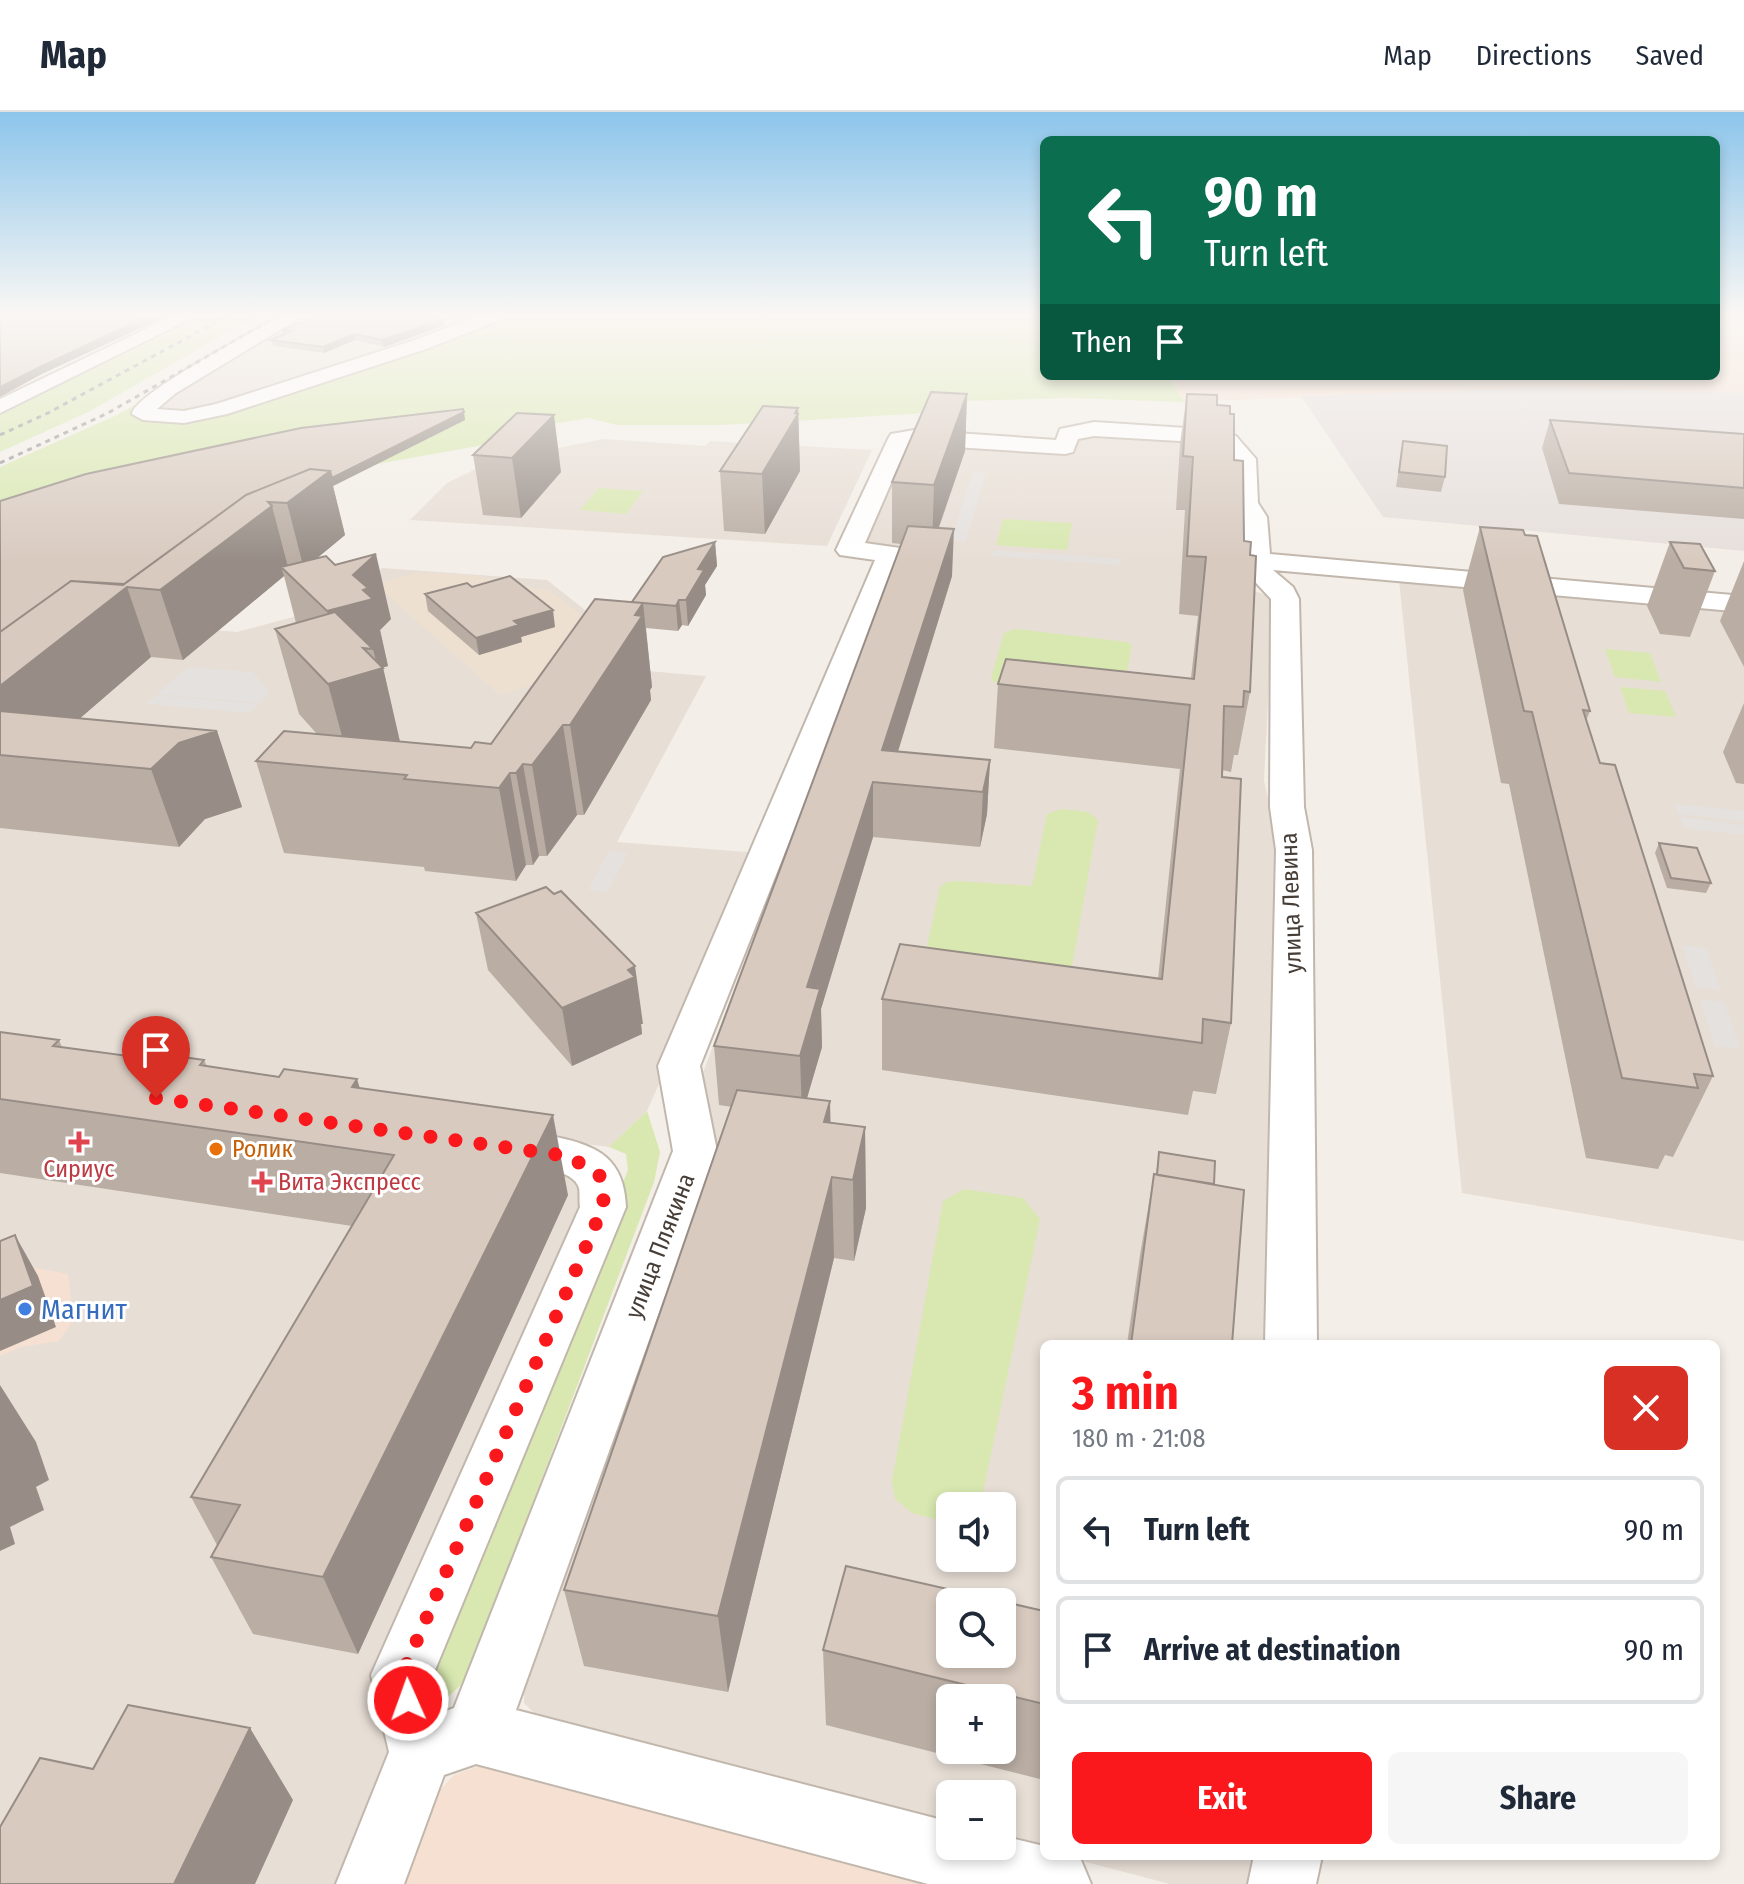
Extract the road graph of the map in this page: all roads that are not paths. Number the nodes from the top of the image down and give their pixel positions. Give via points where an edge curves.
1 (21, 397) edge
2 (158, 397) edge
3 (261, 397) edge
4 (0, 407) edge
5 (1256, 561) junction
6 (1744, 604) edge
7 (467, 1142) edge
8 (1291, 1340) edge
9 (448, 1742) junction
10 (1287, 1860) edge
11 (370, 1884) edge
12 (1057, 1884) edge
13 (1282, 1884) edge

1 - 4 street
2 - 3 street via 143,414 184,417
5 - 6 street
5 - 8 street, улица Левина via 1258,571 1285,599 1287,807 1294,850
5 - 9 street, улица Плякина via 1245,459 1224,439 1094,429 1068,434 1065,447 897,441 849,550 891,553 679,1066 695,1151
7 - 9 street via 567,1156 599,1174 604,1191 603,1207 402,1675
9 - 11 street, улица Плякина
9 - 12 street
10 - 13 street

